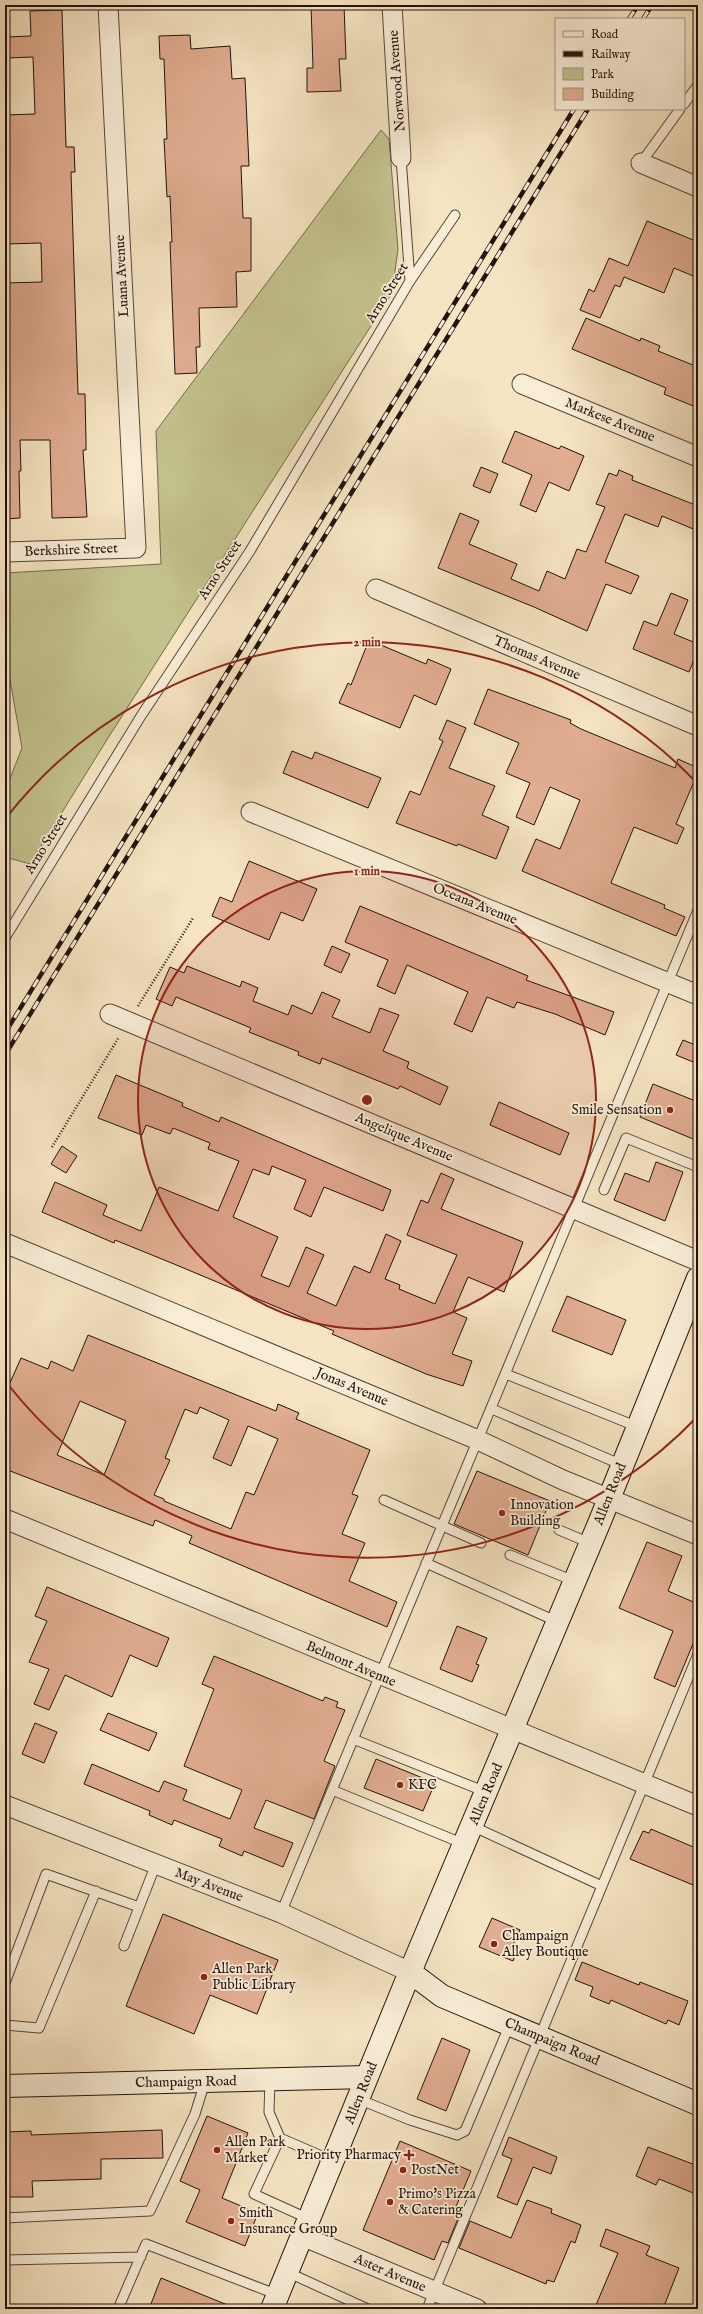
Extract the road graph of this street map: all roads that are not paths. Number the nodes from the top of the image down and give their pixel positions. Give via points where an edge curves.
1 (108, 5) edge
2 (392, 5) edge
3 (698, 85) edge
4 (685, 103) edge
5 (679, 110) edge
6 (401, 158) joint
7 (641, 163) joint
8 (698, 187) edge
9 (455, 215) dead end
10 (410, 282) junction
11 (522, 384) dead end
12 (698, 457) edge
13 (136, 548) joint
14 (5, 552) edge
15 (376, 589) dead end
16 (698, 726) edge
17 (251, 812) dead end
18 (698, 910) edge
19 (5, 938) edge
20 (668, 983) junction
21 (698, 995) edge
22 (110, 1014) dead end
23 (698, 1167) edge
24 (604, 1190) dead end
25 (574, 1209) junction
26 (5, 1243) edge
27 (698, 1261) edge
28 (698, 1278) edge
29 (506, 1374) junction
30 (492, 1409) junction
31 (638, 1427) junction
32 (478, 1440) junction
33 (622, 1465) junction
34 (608, 1498) junction
35 (384, 1500) dead end
36 (5, 1519) edge
37 (443, 1525) junction
38 (559, 1530) dead end
39 (698, 1535) edge
40 (481, 1543) dead end
41 (590, 1543) junction
42 (510, 1555) dead end
43 (426, 1563) junction
44 (574, 1582) junction
45 (558, 1622) junction
46 (698, 1654) edge
47 (379, 1676) junction
48 (512, 1731) junction
49 (353, 1739) junction
50 (644, 1784) junction
51 (332, 1790) junction
52 (486, 1792) junction
53 (5, 1805) edge
54 (698, 1806) edge
55 (468, 1835) junction
56 (156, 1864) junction
57 (602, 1886) junction
58 (96, 1891) junction
59 (140, 1907) junction
60 (281, 1913) junction
61 (124, 1946) dead end
62 (410, 1972) junction
63 (5, 1983) edge
64 (510, 2024) junction
65 (5, 2025) edge
66 (540, 2036) junction
67 (367, 2077) junction
68 (270, 2080) junction
69 (205, 2081) junction
70 (5, 2086) edge
71 (358, 2099) junction
72 (698, 2104) edge
73 (280, 2138) junction
74 (333, 2161) junction
75 (5, 2218) edge
76 (306, 2228) junction
77 (141, 2257) junction
78 (5, 2260) edge
79 (287, 2272) junction
80 (434, 2291) junction
81 (275, 2302) edge
82 (118, 2309) edge
83 (368, 2309) edge
84 (427, 2309) edge
85 (477, 2309) edge

1 - 13 street, Luana Avenue
2 - 6 street, Norwood Avenue
3 - 4 lane
5 - 7 lane
6 - 10 lane
7 - 8 street
9 - 10 lane, Arno Street
10 - 19 lane, Arno Street via 250,551 141,716
11 - 12 street, Markese Avenue
13 - 14 street, Berkshire Street
15 - 16 street, Thomas Avenue
17 - 20 street, Oceana Avenue
18 - 20 lane
20 - 21 street, Oceana Avenue
20 - 25 lane
22 - 25 street, Angelique Avenue
23 - 24 lane via 626,1138
25 - 27 street, Angelique Avenue
25 - 29 lane
26 - 32 street, Jonas Avenue
28 - 31 main road, Allen Road
29 - 30 lane
29 - 31 lane
30 - 32 lane
30 - 33 lane
31 - 33 main road, Allen Road
32 - 34 street, Jonas Avenue
32 - 37 lane
33 - 34 main road, Allen Road
34 - 39 street, Jonas Avenue
34 - 41 main road, Allen Road
35 - 37 lane
36 - 47 street, Belmont Avenue
37 - 40 lane
37 - 43 lane
38 - 41 lane
41 - 44 main road, Allen Road
42 - 44 lane
43 - 45 lane
43 - 47 lane
44 - 45 main road, Allen Road
45 - 48 main road, Allen Road
46 - 50 lane
47 - 48 street, Belmont Avenue
47 - 49 lane
48 - 50 street, Belmont Avenue
48 - 52 main road, Allen Road
49 - 51 lane
49 - 52 lane
50 - 54 street, Belmont Avenue
50 - 57 lane
51 - 55 lane
51 - 60 lane
52 - 55 main road, Allen Road
53 - 56 street, May Avenue
55 - 57 lane
55 - 62 main road, Allen Road
56 - 59 lane
56 - 60 street, May Avenue
57 - 66 lane
58 - 59 lane
58 - 63 lane via 46,1874
58 - 65 lane via 39,2028
59 - 61 lane
60 - 62 street, May Avenue
62 - 64 main road, Champaign Road via 442,1996
62 - 67 main road, Allen Road
64 - 66 main road, Champaign Road
64 - 71 lane via 465,2131 461,2135 410,2120
66 - 72 main road, Champaign Road
66 - 80 lane
67 - 68 main road, Champaign Road
67 - 71 main road, Allen Road
68 - 69 main road, Champaign Road
68 - 73 lane via 269,2112
69 - 70 main road, Champaign Road
69 - 75 lane via 195,2114 150,2211
71 - 74 main road, Allen Road
73 - 74 lane
73 - 76 lane via 254,2194
74 - 76 main road, Allen Road
76 - 79 main road, Allen Road
76 - 80 street, Aster Avenue
77 - 78 lane
77 - 81 lane via 146,2244
77 - 82 lane
79 - 81 main road, Allen Road
79 - 83 lane
80 - 84 lane
80 - 85 street, Aster Avenue

